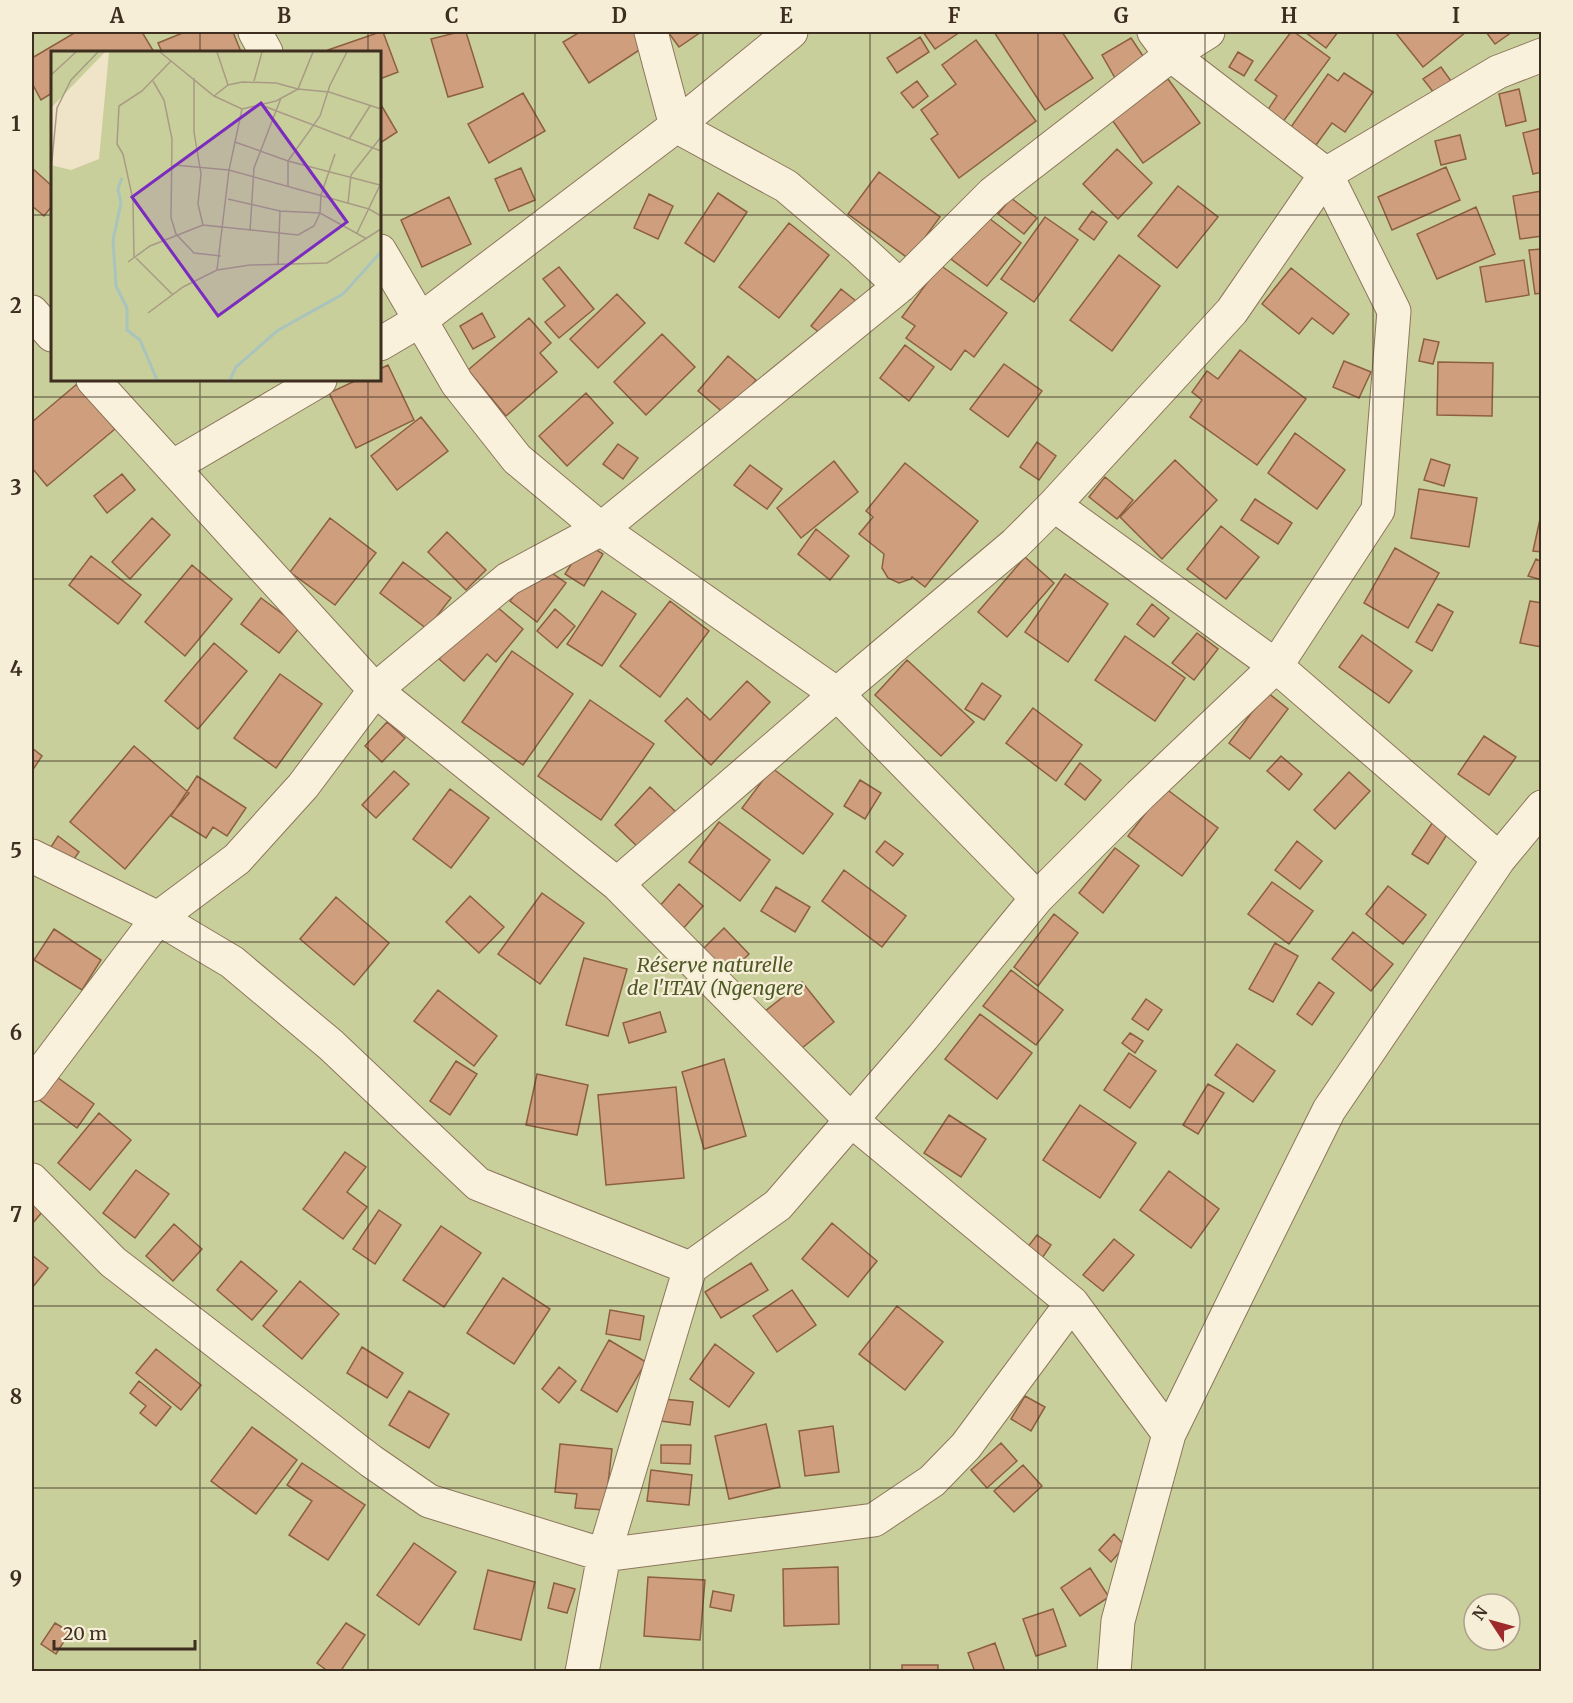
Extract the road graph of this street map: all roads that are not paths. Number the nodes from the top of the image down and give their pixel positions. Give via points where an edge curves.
1 (255, 32) edge
2 (651, 32) edge
3 (791, 32) edge
4 (1208, 32) edge
5 (1163, 43) edge
6 (265, 51) edge
7 (1542, 55) edge
8 (676, 126) junction
9 (1326, 174) junction
10 (381, 253) edge
11 (900, 286) junction
12 (32, 312) edge
13 (419, 321) junction
14 (51, 334) edge
15 (381, 343) edge
16 (94, 381) edge
17 (318, 381) edge
18 (172, 467) junction
19 (1054, 505) junction
20 (601, 529) junction
21 (1276, 666) junction
22 (375, 690) junction
23 (837, 694) junction
24 (1542, 807) edge
25 (32, 856) edge
26 (1499, 859) junction
27 (617, 884) junction
28 (1037, 898) junction
29 (158, 918) junction
30 (32, 1085) edge
31 (850, 1120) junction
32 (32, 1180) edge
33 (690, 1268) junction
34 (1072, 1303) junction
35 (1169, 1434) junction
36 (604, 1554) junction
37 (582, 1671) edge
38 (1114, 1671) edge

1 - 6 street
2 - 8 street
3 - 8 street
4 - 5 street
5 - 9 street
5 - 11 street via 993,193
7 - 9 street via 1498,72
8 - 11 street via 786,186
8 - 13 street
9 - 19 street via 1232,311
9 - 21 street via 1394,311 1378,510
10 - 13 street
11 - 20 street
12 - 14 street
13 - 15 street
13 - 20 street via 457,383 517,459
16 - 18 street
17 - 18 street
18 - 22 street
19 - 21 street
19 - 23 street via 1015,544
20 - 22 street via 508,579
20 - 23 street
21 - 26 street
21 - 28 street
22 - 27 street
22 - 29 street via 303,786 237,859
23 - 27 street
23 - 28 street
24 - 26 street
25 - 29 street
26 - 35 street via 1329,1110
27 - 31 street
28 - 31 street
29 - 30 street
29 - 33 street via 232,962 331,1045 478,1184
31 - 33 street via 778,1205
31 - 34 street
32 - 36 street via 113,1262 371,1461 429,1501
33 - 36 street
34 - 35 street
34 - 36 street via 966,1446 932,1481 874,1520
35 - 38 street via 1118,1621
36 - 37 street

